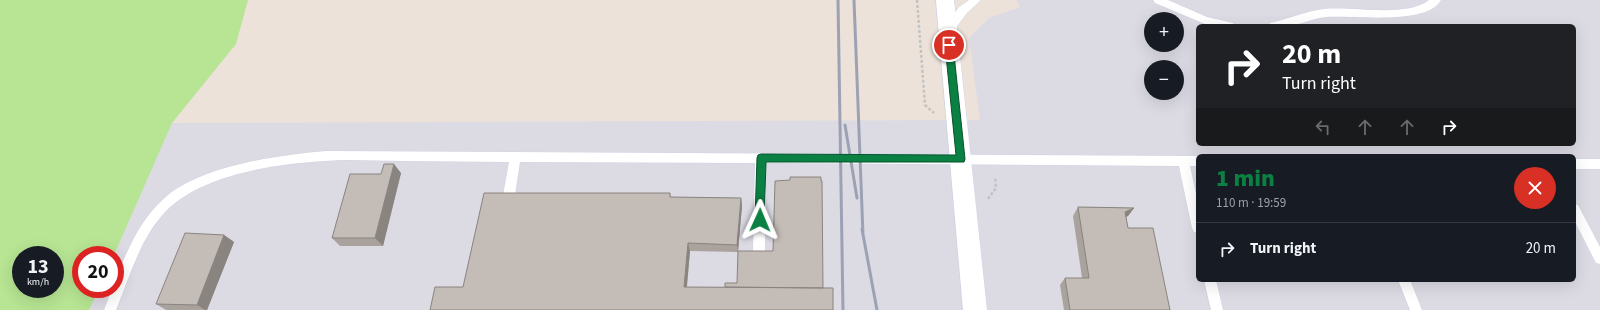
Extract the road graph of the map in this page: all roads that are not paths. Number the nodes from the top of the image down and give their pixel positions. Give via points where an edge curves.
1 (945, 0) edge
2 (976, 0) edge
3 (1158, 0) edge
4 (1436, 0) edge
5 (1221, 24) edge
6 (1282, 24) edge
7 (948, 31) junction
8 (515, 157) junction
9 (761, 158) junction
10 (961, 159) junction
11 (1183, 161) junction
12 (1196, 161) edge
13 (1576, 164) edge
14 (1600, 164) edge
15 (508, 201) edge
16 (1576, 213) edge
17 (1196, 219) edge
18 (759, 251) edge
19 (1600, 259) edge
20 (1210, 282) edge
21 (1405, 282) edge
22 (110, 310) edge
23 (975, 310) edge
24 (1217, 310) edge
25 (1416, 310) edge

1 - 7 street
2 - 7 lane via 963,10
3 - 5 lane
4 - 6 lane via 1425,8 1411,13 1339,12
7 - 10 street
8 - 9 lane
8 - 15 lane
8 - 22 lane via 303,158 223,175 196,185 170,200 149,223 137,244
9 - 10 lane
9 - 18 lane
10 - 11 lane
10 - 23 street
11 - 12 lane
11 - 17 lane
13 - 14 lane
16 - 19 lane
20 - 24 lane
21 - 25 lane

